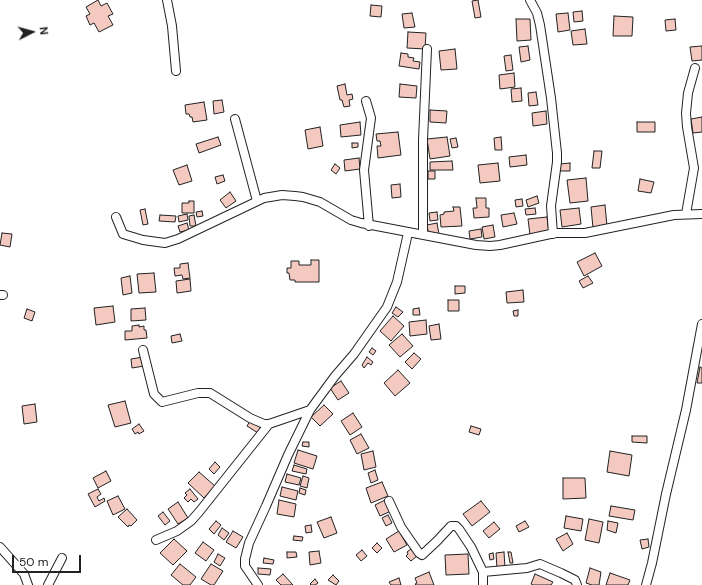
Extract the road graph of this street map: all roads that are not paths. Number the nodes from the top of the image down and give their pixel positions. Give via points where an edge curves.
1 (166, 0) edge
2 (530, 0) edge
3 (428, 49) dead end
4 (696, 68) dead end
5 (176, 72) dead end
6 (366, 101) dead end
7 (235, 118) dead end
8 (257, 201) junction
9 (686, 214) junction
10 (702, 214) edge
11 (116, 218) dead end
12 (369, 226) junction
13 (408, 233) junction
14 (553, 234) junction
15 (424, 235) junction
16 (702, 324) edge
17 (143, 350) dead end
18 (310, 410) junction
19 (269, 424) junction
20 (389, 501) dead end
21 (156, 540) dead end
22 (0, 547) edge
23 (62, 558) dead end
24 (483, 572) junction
25 (28, 585) edge
26 (48, 585) edge
27 (258, 585) edge
28 (483, 585) edge
29 (577, 585) edge
30 (646, 585) edge

1 - 5 street via 172,26
2 - 14 street via 540,25 557,153 551,206
3 - 15 street via 423,140
4 - 9 street via 686,113 694,168
6 - 12 street via 371,118 364,170
7 - 8 street
8 - 11 street via 165,243 123,234
8 - 12 street via 282,195 304,197
9 - 10 street
9 - 14 street via 585,233
12 - 13 street
13 - 15 street
13 - 18 street via 397,282 387,307
14 - 15 street via 490,246
16 - 30 street via 686,410
17 - 19 street via 154,394 162,402 198,393 210,393 250,418
18 - 19 street
18 - 27 street via 249,543 245,566
19 - 21 street via 191,521 177,531
20 - 24 street via 401,527 419,554 422,555 437,542 451,526 456,526 471,547
22 - 25 street via 24,574
23 - 26 street
24 - 28 street
24 - 29 street via 527,568 540,564 575,580

